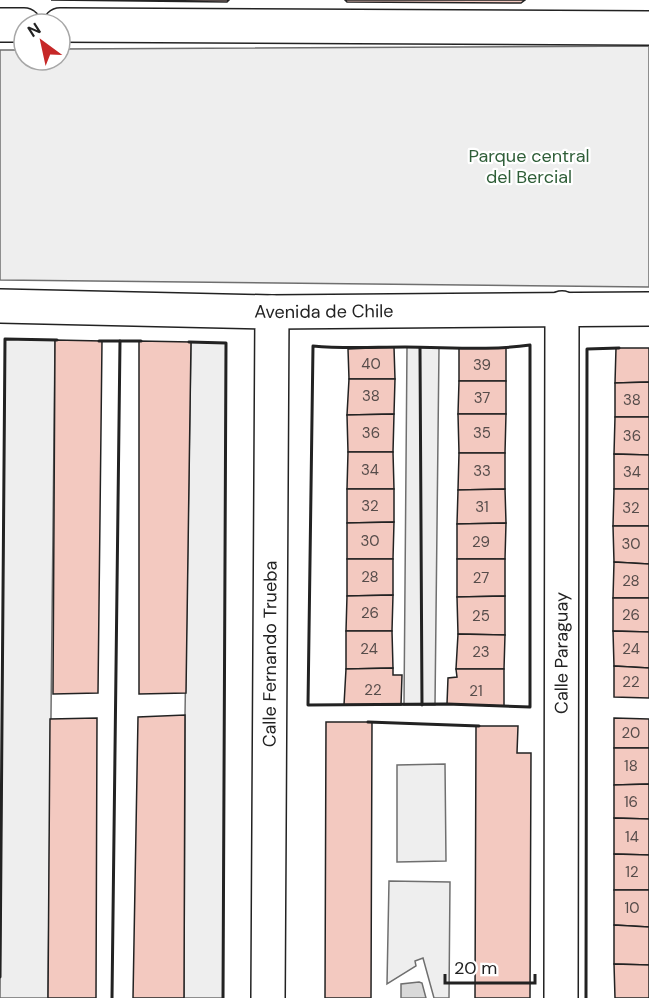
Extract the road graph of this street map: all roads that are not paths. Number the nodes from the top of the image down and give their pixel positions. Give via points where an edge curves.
1 (274, 13) edge
2 (549, 13) edge
3 (72, 24) edge
4 (649, 28) edge
5 (0, 306) edge
6 (562, 308) junction
7 (649, 309) edge
8 (272, 312) junction
9 (268, 998) edge
10 (561, 998) edge

1 - 2 street
1 - 3 street
2 - 4 street
5 - 8 street, Avenida de Chile
6 - 7 street, Avenida de Chile
6 - 8 street, Avenida de Chile
6 - 10 street, Calle Paraguay
8 - 9 street, Calle Fernando Trueba

